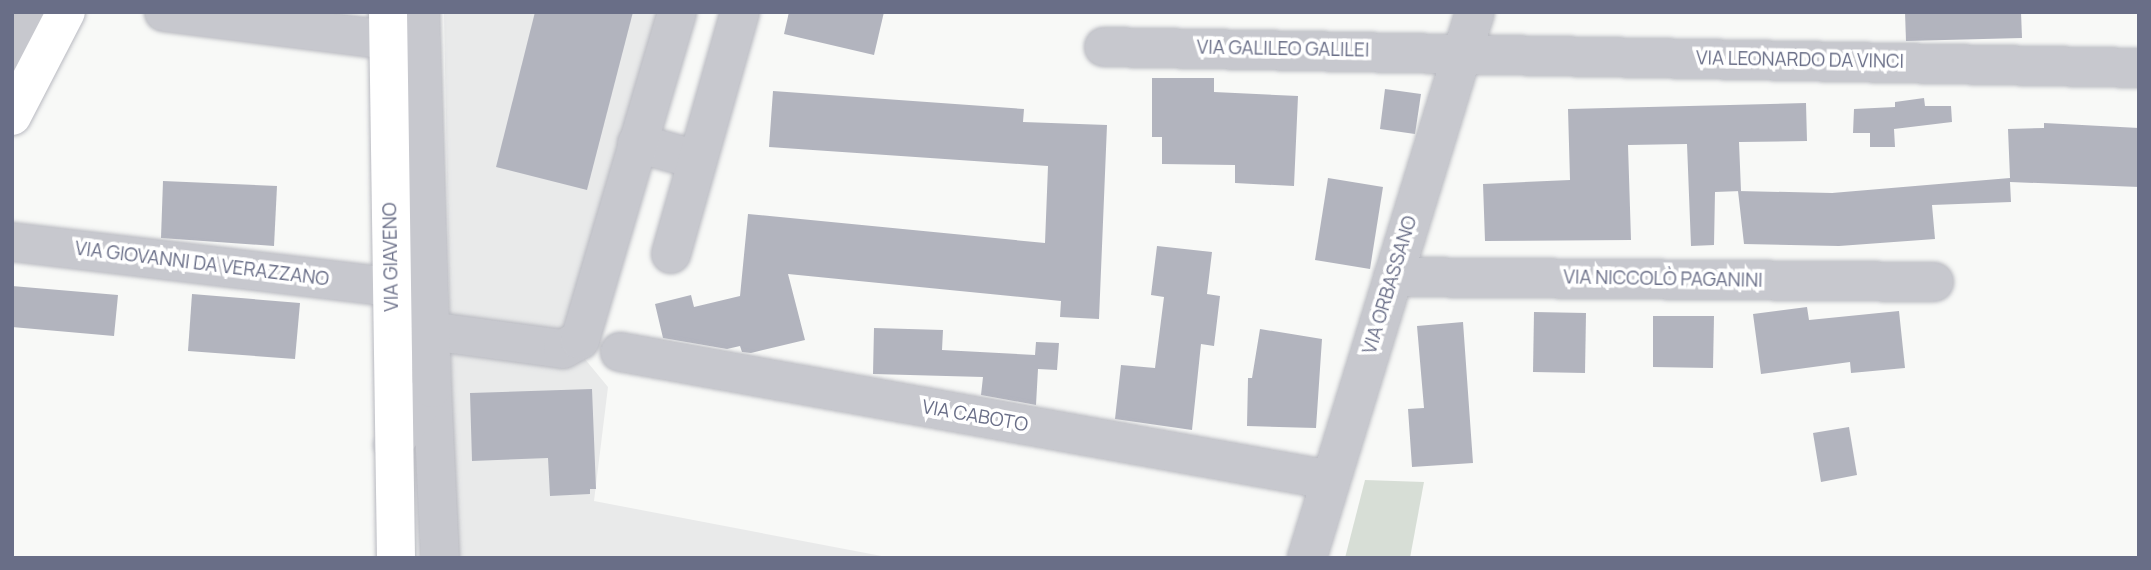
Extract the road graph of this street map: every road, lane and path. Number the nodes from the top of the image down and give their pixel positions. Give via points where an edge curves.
1 (25, 12) edge
2 (66, 12) edge
3 (164, 12) edge
4 (420, 12) edge
5 (1475, 12) edge
6 (675, 17) edge
7 (737, 25) edge
8 (388, 26) edge
9 (1104, 47) dead end
10 (1461, 51) junction
11 (12, 53) edge
12 (2139, 68) edge
13 (12, 116) edge
14 (637, 143) junction
15 (698, 160) junction
16 (12, 242) edge
17 (671, 254) dead end
18 (1393, 277) junction
19 (1934, 282) dead end
20 (391, 287) junction
21 (430, 331) junction
22 (620, 352) dead end
23 (432, 388) junction
24 (393, 445) junction
25 (1330, 480) junction
26 (394, 502) junction
27 (396, 558) edge
28 (426, 558) edge
29 (440, 558) edge
30 (1307, 558) edge

1 - 11 street
2 - 13 main road
3 - 8 street
4 - 21 street
5 - 10 street, VIA ORBASSANO
6 - 7 street
6 - 14 street
7 - 15 street
8 - 20 main road, VIA GIAVENO
9 - 10 street, VIA GALILEO GALILEI
10 - 12 street, VIA LEONARDO DA VINCI
10 - 18 street, VIA ORBASSANO
14 - 15 street
14 - 21 street via 585,330 575,347
15 - 17 street
16 - 20 street, VIA GIOVANNI DA VERAZZANO
18 - 19 street, VIA NICCOLÒ PAGANINI
18 - 25 street, VIA ORBASSANO
20 - 24 main road, VIA GIAVENO
21 - 23 street
22 - 25 street, VIA CABOTO
23 - 24 street
23 - 29 street
24 - 26 main road, VIA GIAVENO
25 - 30 street, VIA ORBASSANO
26 - 27 main road, VIA GIAVENO
26 - 28 street, VIA GIAVENO

